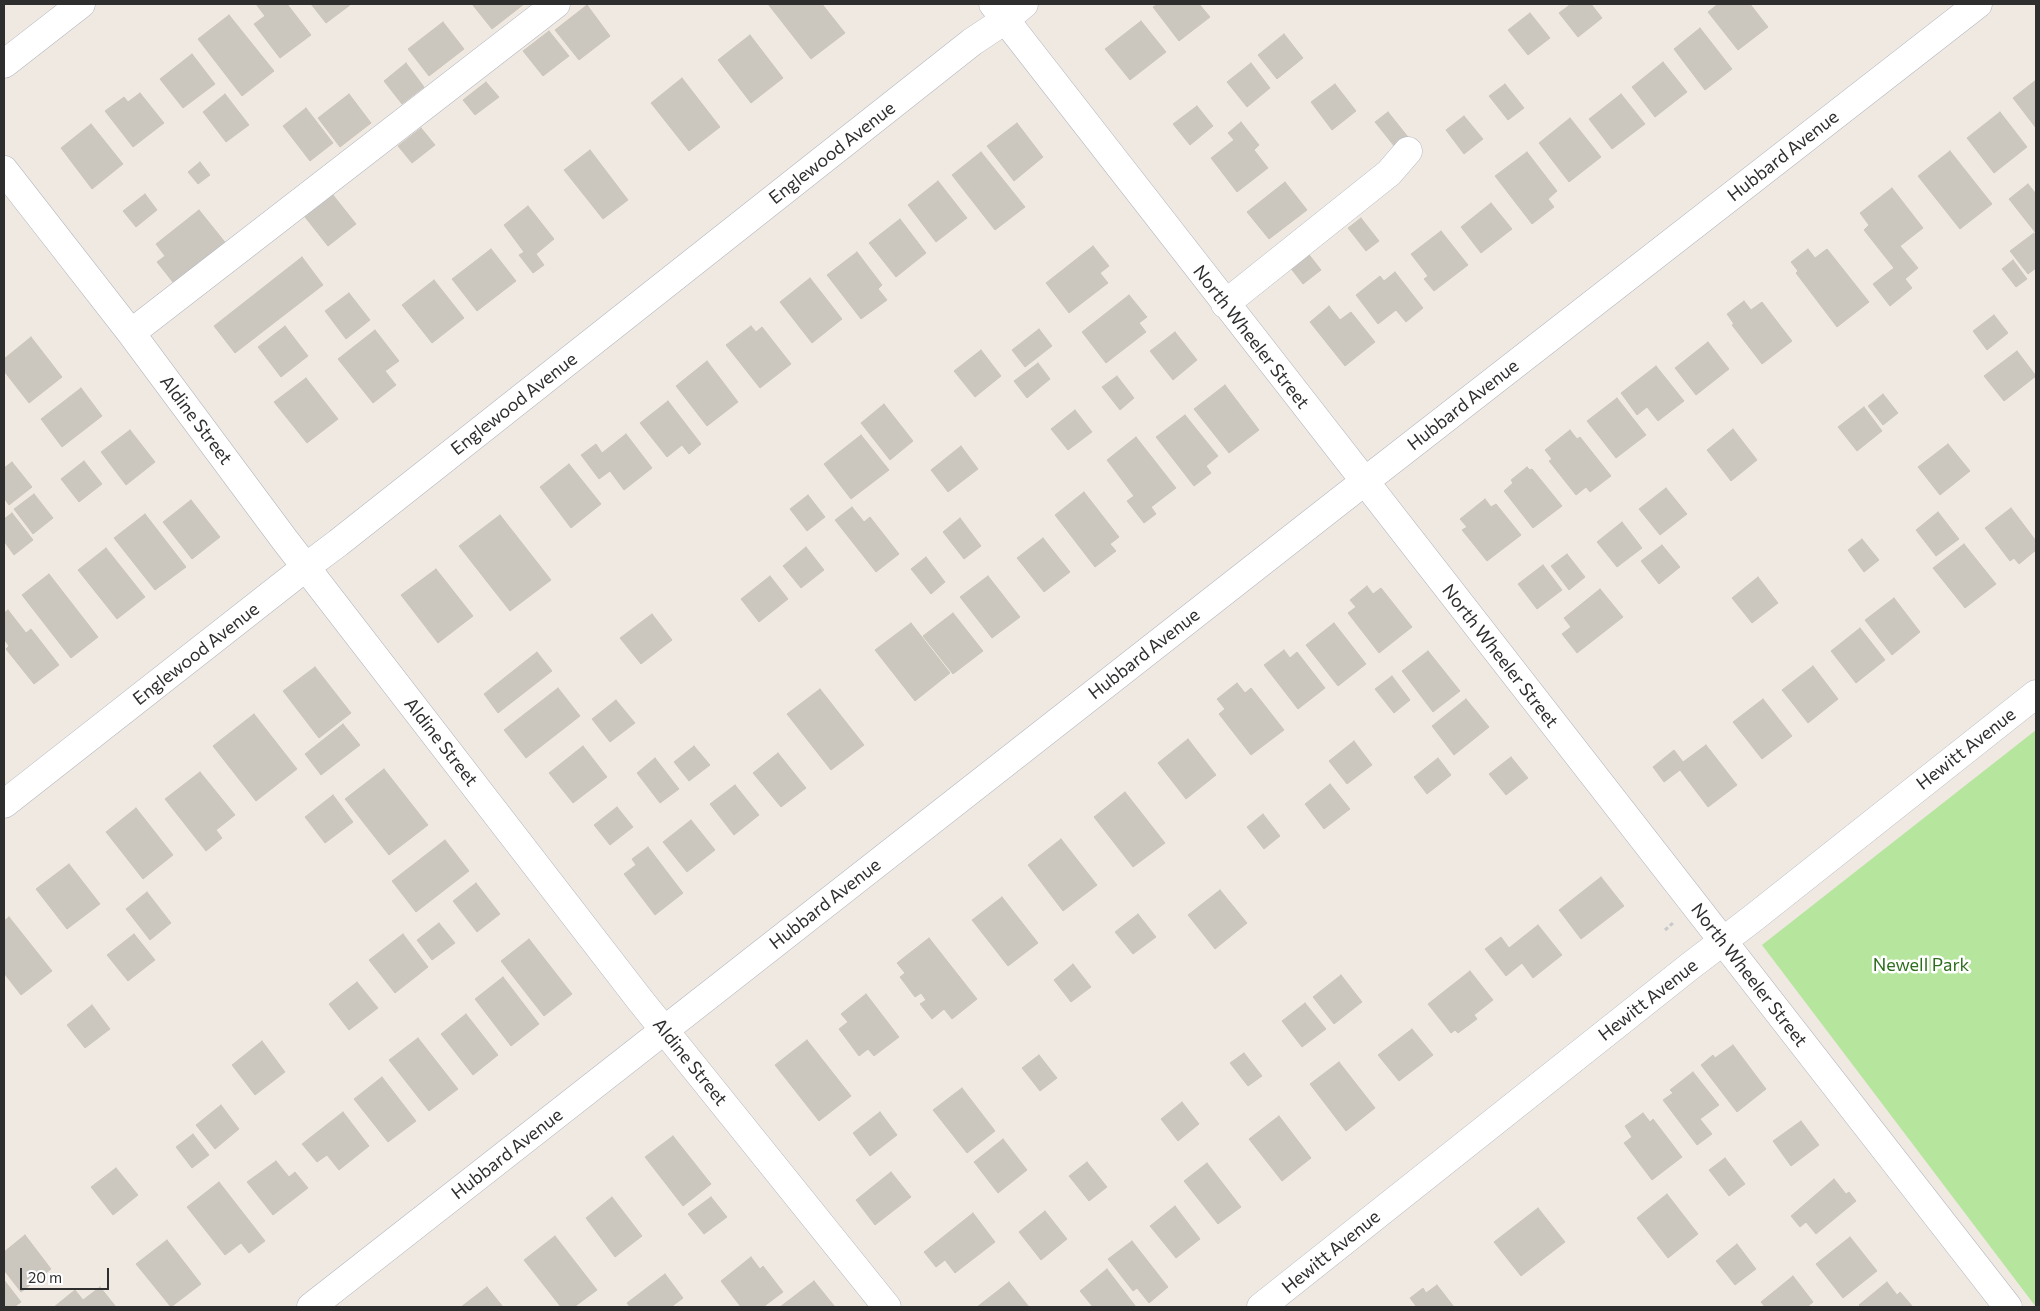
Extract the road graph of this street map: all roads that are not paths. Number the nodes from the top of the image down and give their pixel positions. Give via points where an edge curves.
1 (81, 4) edge
2 (556, 4) edge
3 (1978, 4) edge
4 (1007, 9) edge
5 (4, 64) edge
6 (1408, 151) dead end
7 (4, 170) edge
8 (1225, 304) junction
9 (131, 333) junction
10 (1364, 482) junction
11 (306, 567) junction
12 (2036, 694) edge
13 (4, 804) edge
14 (1722, 941) junction
15 (665, 1031) junction
16 (312, 1307) edge
17 (887, 1307) edge
18 (1261, 1307) edge
19 (2008, 1307) edge

1 - 5 street
2 - 9 street
3 - 10 street, Hubbard Avenue
4 - 8 street, North Wheeler Street
4 - 11 street, Englewood Avenue via 972,42
6 - 8 street via 1388,173
7 - 9 street, Aldine Street
8 - 10 street, North Wheeler Street
9 - 11 street, Aldine Street
10 - 14 street, North Wheeler Street
10 - 15 street, Hubbard Avenue
11 - 13 street, Englewood Avenue
11 - 15 street, Aldine Street
12 - 14 street, Hewitt Avenue
14 - 18 street, Hewitt Avenue
14 - 19 street, North Wheeler Street
15 - 16 street, Hubbard Avenue
15 - 17 street, Aldine Street

